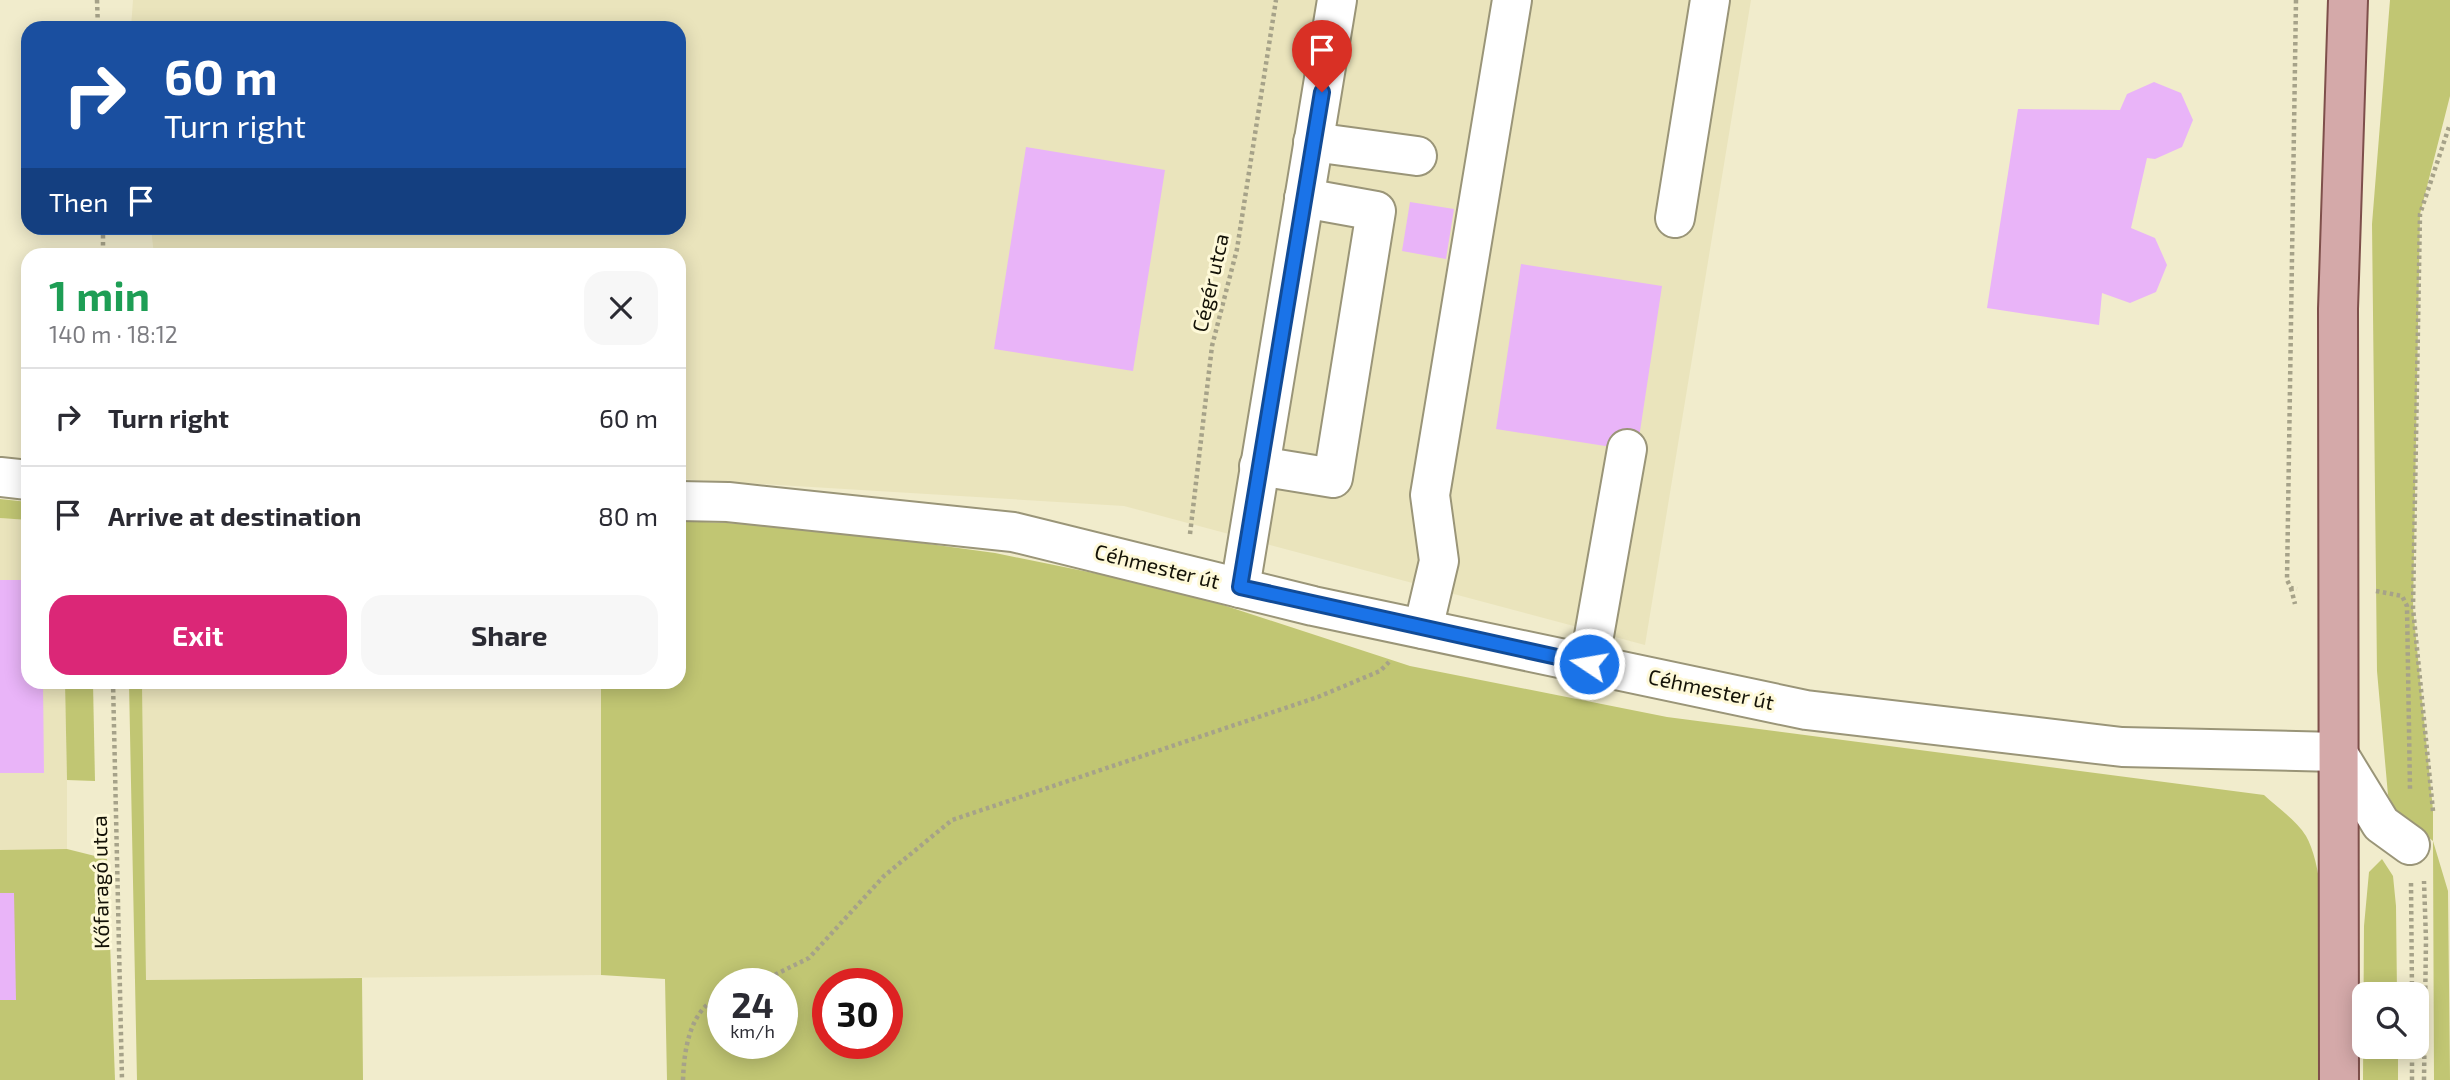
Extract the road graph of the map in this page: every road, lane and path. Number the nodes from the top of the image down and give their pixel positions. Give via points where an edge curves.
1 (97, 0) edge
2 (1276, 0) edge
3 (1512, 0) edge
4 (1710, 0) edge
5 (2296, 0) edge
6 (2348, 0) edge
7 (1346, 6) edge
8 (98, 21) edge
9 (2450, 124) edge
10 (1313, 142) junction
11 (1417, 156) dead end
12 (1304, 198) junction
13 (1675, 218) dead end
14 (1627, 449) dead end
15 (1259, 467) junction
16 (0, 477) edge
17 (21, 479) edge
18 (686, 501) edge
19 (1185, 574) junction
20 (1240, 587) junction
21 (2338, 590) junction
22 (1423, 629) junction
23 (1589, 664) junction
24 (113, 689) edge
25 (2337, 752) junction
26 (2413, 847) junction
27 (789, 968) edge
28 (2412, 982) edge
29 (707, 1004) edge
30 (2412, 1059) edge
31 (122, 1080) edge
32 (683, 1080) edge
33 (2339, 1080) edge
34 (2412, 1080) edge
35 (2424, 1080) edge

1 - 8 path
2 - 19 path, Cégér utca via 1237,249 1212,346
3 - 22 street via 1430,495 1439,561
4 - 13 street
5 - 21 path via 2287,580 2291,587
6 - 21 main road via 2338,309
7 - 10 street
9 - 26 path via 2420,214 2413,608 2433,841
10 - 11 street
10 - 12 street
12 - 15 street
12 - 15 street via 1376,211 1333,478
14 - 23 street
15 - 20 street
16 - 17 street
18 - 19 street, Céhmester út via 1013,532
19 - 20 street, Céhmester út
20 - 22 street, Céhmester út
21 - 25 main road
21 - 26 path via 2392,592 2403,596 2407,606
22 - 23 street, Céhmester út
22 - 27 path via 1380,671 1318,697 952,820 884,876 809,958
23 - 25 street, Céhmester út via 1806,710 2122,747
24 - 31 path, Kőfaragó utca
25 - 26 street via 2381,824
25 - 33 main road
26 - 28 path
26 - 35 path via 2424,876
29 - 32 path via 694,1018
30 - 34 path

